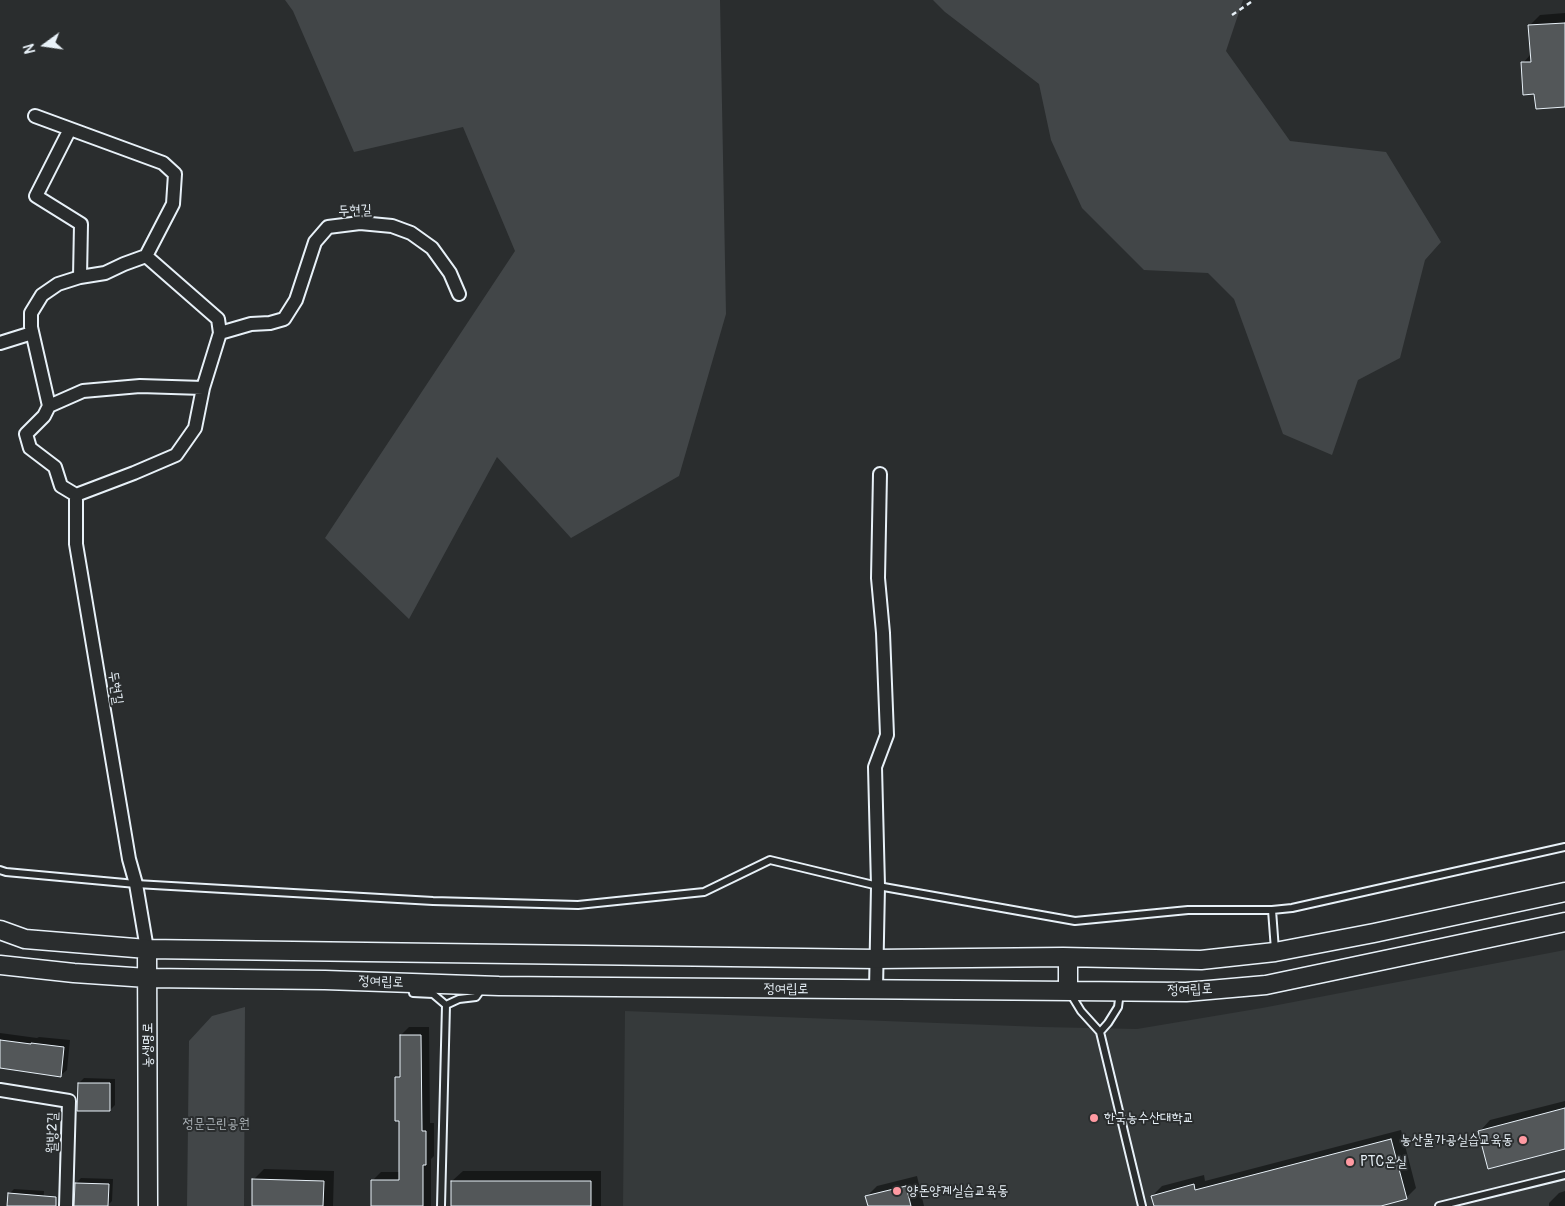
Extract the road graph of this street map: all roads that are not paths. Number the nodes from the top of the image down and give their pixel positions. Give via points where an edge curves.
1 (35, 116) dead end
2 (70, 129) junction
3 (146, 256) junction
4 (80, 277) junction
5 (459, 294) dead end
6 (32, 333) junction
7 (220, 333) junction
8 (0, 343) edge
9 (203, 388) junction
10 (50, 406) junction
11 (880, 474) dead end
12 (76, 495) junction
13 (1565, 847) edge
14 (0, 870) edge
15 (136, 884) junction
16 (878, 886) junction
17 (1565, 892) edge
18 (1272, 910) junction
19 (1565, 922) edge
20 (0, 930) edge
21 (147, 949) junction
22 (1275, 952) junction
23 (1068, 958) junction
24 (876, 959) junction
25 (0, 965) edge
26 (148, 978) junction
27 (410, 983) junction
28 (484, 986) junction
29 (876, 989) junction
30 (1068, 990) junction
31 (1120, 991) junction
32 (446, 1005) junction
33 (1100, 1032) junction
34 (0, 1090) edge
35 (1565, 1175) edge
36 (66, 1206) edge
37 (148, 1206) edge
38 (442, 1206) edge
39 (1142, 1206) edge
40 (1439, 1206) edge

1 - 2 street
2 - 3 street via 163,163 174,174 173,204
2 - 4 street via 36,196 81,224
3 - 4 street via 105,273
3 - 7 street via 218,319
4 - 6 street via 58,284 42,295 31,313
5 - 7 street, 두현길 via 450,273 432,248 411,233 392,226 360,223 328,227 315,242 296,300 284,319
6 - 8 street
6 - 10 street
7 - 9 street
9 - 10 street via 140,386 83,391
9 - 12 street via 196,428 176,455
10 - 12 street via 26,434 30,448 55,467 61,486
11 - 16 street via 878,578 887,735 875,768
12 - 15 street, 두현길 via 76,544 129,859
13 - 18 lane
14 - 15 lane
15 - 16 lane via 433,901 578,905 704,892 770,860
15 - 21 street, 농생명로
16 - 18 lane via 1075,921 1188,910
16 - 24 street
17 - 22 street
18 - 22 lane
19 - 31 street, 정여립로 via 1266,985 1186,992
20 - 21 street via 25,939
21 - 24 street
21 - 26 street, 농생명로
22 - 23 street via 1201,960
23 - 24 street
23 - 30 street
24 - 29 street
25 - 26 street, 정여립로
26 - 27 street, 정여립로
26 - 37 street, 농생명로
27 - 28 street, 정여립로
27 - 32 lane via 413,993 433,994
28 - 29 street, 정여립로
28 - 32 lane via 476,997
29 - 30 street, 정여립로
30 - 31 street, 정여립로
30 - 33 lane
31 - 33 lane via 1118,1007
32 - 38 lane
33 - 39 lane
34 - 36 street, 월방2길 via 69,1101
35 - 40 lane

